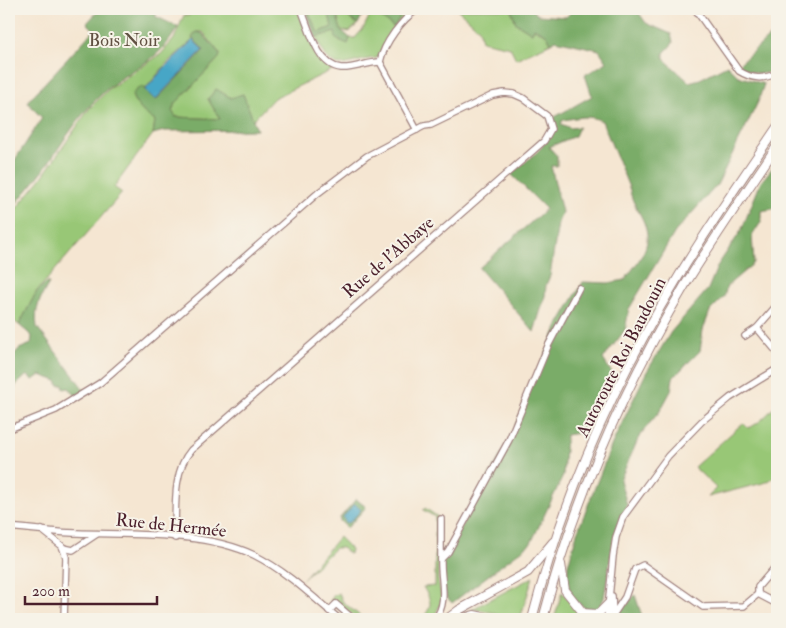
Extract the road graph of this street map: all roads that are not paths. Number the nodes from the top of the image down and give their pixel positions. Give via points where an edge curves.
1 (301, 9) edge
2 (418, 9) edge
3 (695, 9) edge
4 (380, 62) junction
5 (777, 73) edge
6 (777, 127) edge
7 (417, 130) junction
8 (777, 146) edge
9 (579, 288) dead end
10 (777, 304) edge
11 (757, 328) junction
12 (744, 336) dead end
13 (777, 352) edge
14 (777, 369) edge
15 (9, 429) edge
16 (441, 520) dead end
17 (9, 527) edge
18 (42, 530) junction
19 (70, 533) junction
20 (97, 534) junction
21 (557, 537) junction
22 (175, 538) junction
23 (63, 547) junction
24 (76, 547) junction
25 (441, 559) junction
26 (560, 560) junction
27 (777, 565) edge
28 (67, 569) junction
29 (758, 594) junction
30 (623, 601) junction
31 (610, 603) junction
32 (777, 604) edge
33 (330, 611) junction
34 (582, 613) junction
35 (613, 617) edge
36 (64, 619) edge
37 (339, 619) edge
38 (353, 619) edge
39 (435, 619) edge
40 (447, 619) edge
41 (460, 619) edge
42 (493, 619) edge
43 (532, 619) edge
44 (543, 619) edge
45 (588, 619) edge
46 (607, 619) edge

1 - 4 street via 322,57 328,63 340,68
2 - 4 street via 399,27
3 - 5 street via 739,71 762,78
4 - 7 street
6 - 21 highway, Autoroute Roi Baudouin via 708,229 648,328 598,433
7 - 15 street, Rue de l'Abbaye via 367,156 318,193 100,383 56,410
7 - 22 street, Rue de l'Abbaye via 504,93 523,98 547,116 551,129 544,141 191,450 178,478
8 - 26 highway, Autoroute Roi Baudouin via 686,284 658,333 583,494
9 - 25 street via 548,346 508,440 448,552
10 - 11 street
11 - 12 street
11 - 13 street
14 - 31 street via 715,409 668,456 624,517 618,529 613,556
16 - 25 street
17 - 18 street, Rue de Hermée
18 - 19 street, Rue de Hermée
18 - 23 street
19 - 20 street, Rue de Hermée
19 - 23 street via 62,537
19 - 24 street via 78,538
20 - 22 street, Rue de Hermée
20 - 24 street, Rue de Hermée
21 - 40 highway via 528,572
21 - 43 highway, Autoroute Roi Baudouin
22 - 33 street, Rue de Hermée via 218,543 254,555 282,572
23 - 24 street
23 - 28 street
24 - 28 street
25 - 39 street via 444,606
26 - 34 highway via 564,590
26 - 44 highway, Autoroute Roi Baudouin
27 - 29 street via 758,587
28 - 36 street
29 - 30 street via 744,606 703,607 643,565 631,576
29 - 32 street
30 - 31 street
30 - 35 street
31 - 34 highway via 598,614
31 - 35 street
31 - 46 street
33 - 37 street, Rue de Hermée
33 - 38 street via 336,604
34 - 45 highway
41 - 42 highway via 474,615

